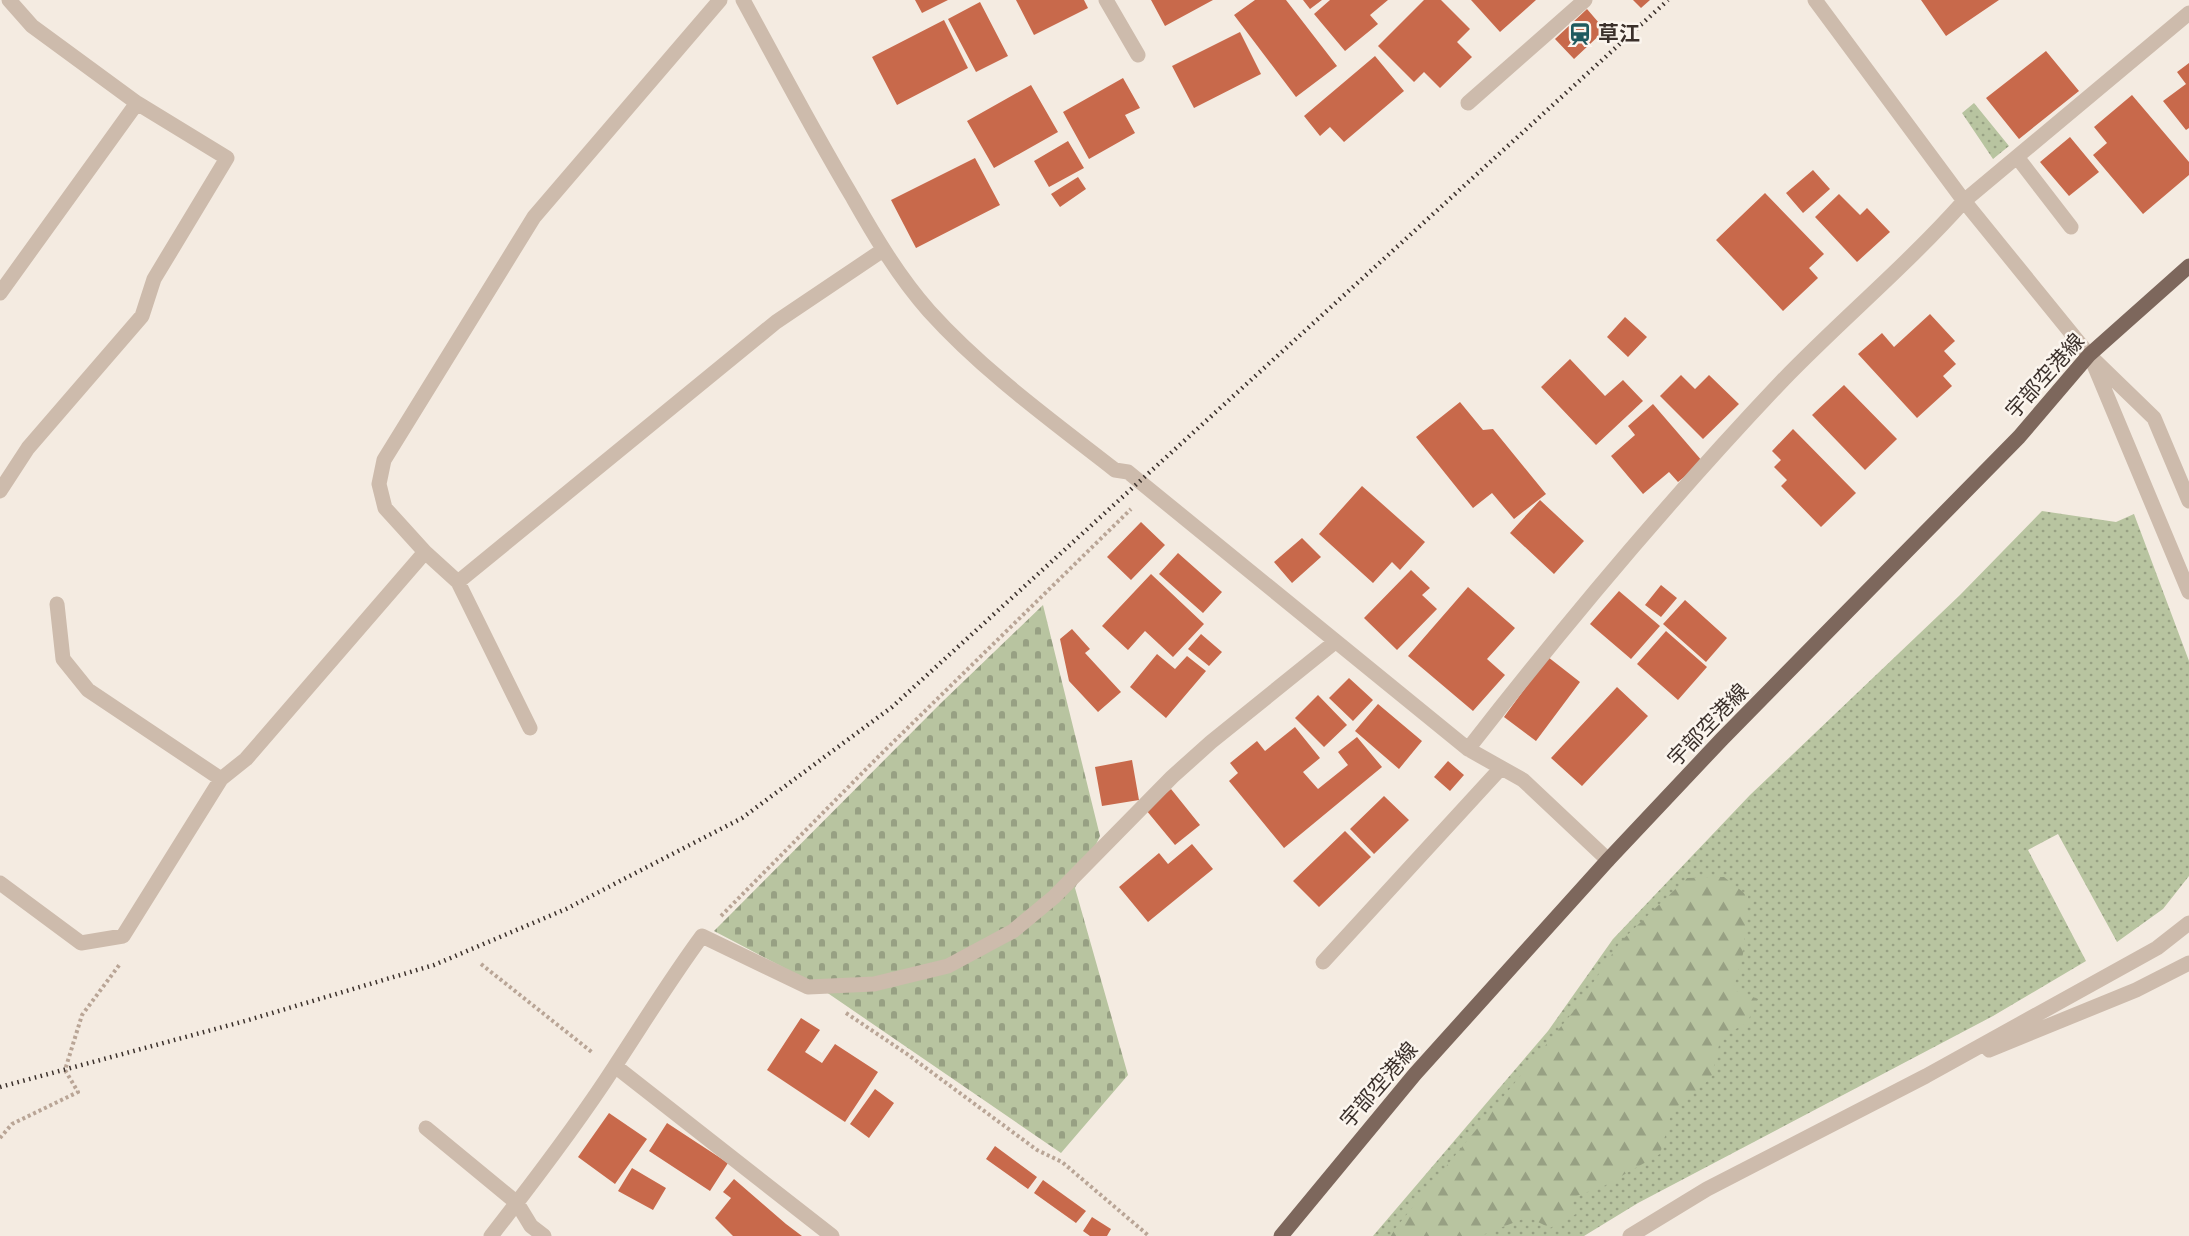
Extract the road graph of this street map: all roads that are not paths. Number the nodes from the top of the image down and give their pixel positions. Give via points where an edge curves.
1 (9, 0) edge
2 (720, 0) edge
3 (743, 0) edge
4 (1106, 0) edge
5 (1585, 0) edge
6 (1815, 0) edge
7 (2189, 14) edge
8 (1138, 55) dead end
9 (137, 103) junction
10 (1468, 103) dead end
11 (2017, 157) junction
12 (1964, 201) junction
13 (2071, 228) dead end
14 (883, 250) junction
15 (2189, 266) edge
16 (0, 293) edge
17 (2090, 355) junction
18 (0, 492) edge
19 (2189, 501) edge
20 (424, 552) junction
21 (458, 582) junction
22 (2189, 592) edge
23 (57, 604) dead end
24 (1335, 642) junction
25 (530, 728) dead end
26 (1468, 749) junction
27 (1501, 768) junction
28 (220, 778) junction
29 (1608, 860) junction
30 (0, 883) edge
31 (2189, 923) edge
32 (1323, 962) dead end
33 (2189, 963) edge
34 (615, 1066) junction
35 (1926, 1076) junction
36 (426, 1128) dead end
37 (517, 1203) junction
38 (491, 1236) edge
39 (544, 1236) edge
40 (831, 1236) edge
41 (1281, 1236) edge
42 (1630, 1236) edge

1 - 9 street via 32,27
2 - 20 street via 534,217 384,460 379,484 386,508
3 - 14 street
4 - 8 street
5 - 10 street
6 - 12 street
7 - 11 street
9 - 16 street
9 - 18 street via 227,158 154,279 142,316 28,448
11 - 12 street
11 - 13 street
12 - 17 street
12 - 26 street via 1783,380 1534,664
14 - 21 street via 776,322
14 - 24 street via 929,310 988,368 1115,470 1128,472
15 - 17 main road, 宇部空港線
17 - 19 street via 2154,418
17 - 22 street
17 - 29 main road, 宇部空港線 via 2019,437
20 - 21 street
20 - 28 street via 246,759
21 - 25 street
23 - 28 street via 63,659 88,690
24 - 26 street
24 - 34 street via 1211,742 1053,897 1013,931 981,950 948,966 906,978 874,984 808,987 702,936 654,1001
26 - 27 street
27 - 29 street via 1523,780
27 - 32 street
28 - 30 street via 123,936 81,943
29 - 41 main road, 宇部空港線 via 1414,1074
31 - 35 street via 2157,948
33 - 35 street via 2136,990
34 - 37 street
34 - 40 street
35 - 42 street via 1707,1190
36 - 37 street
37 - 38 street
37 - 39 street via 531,1226

